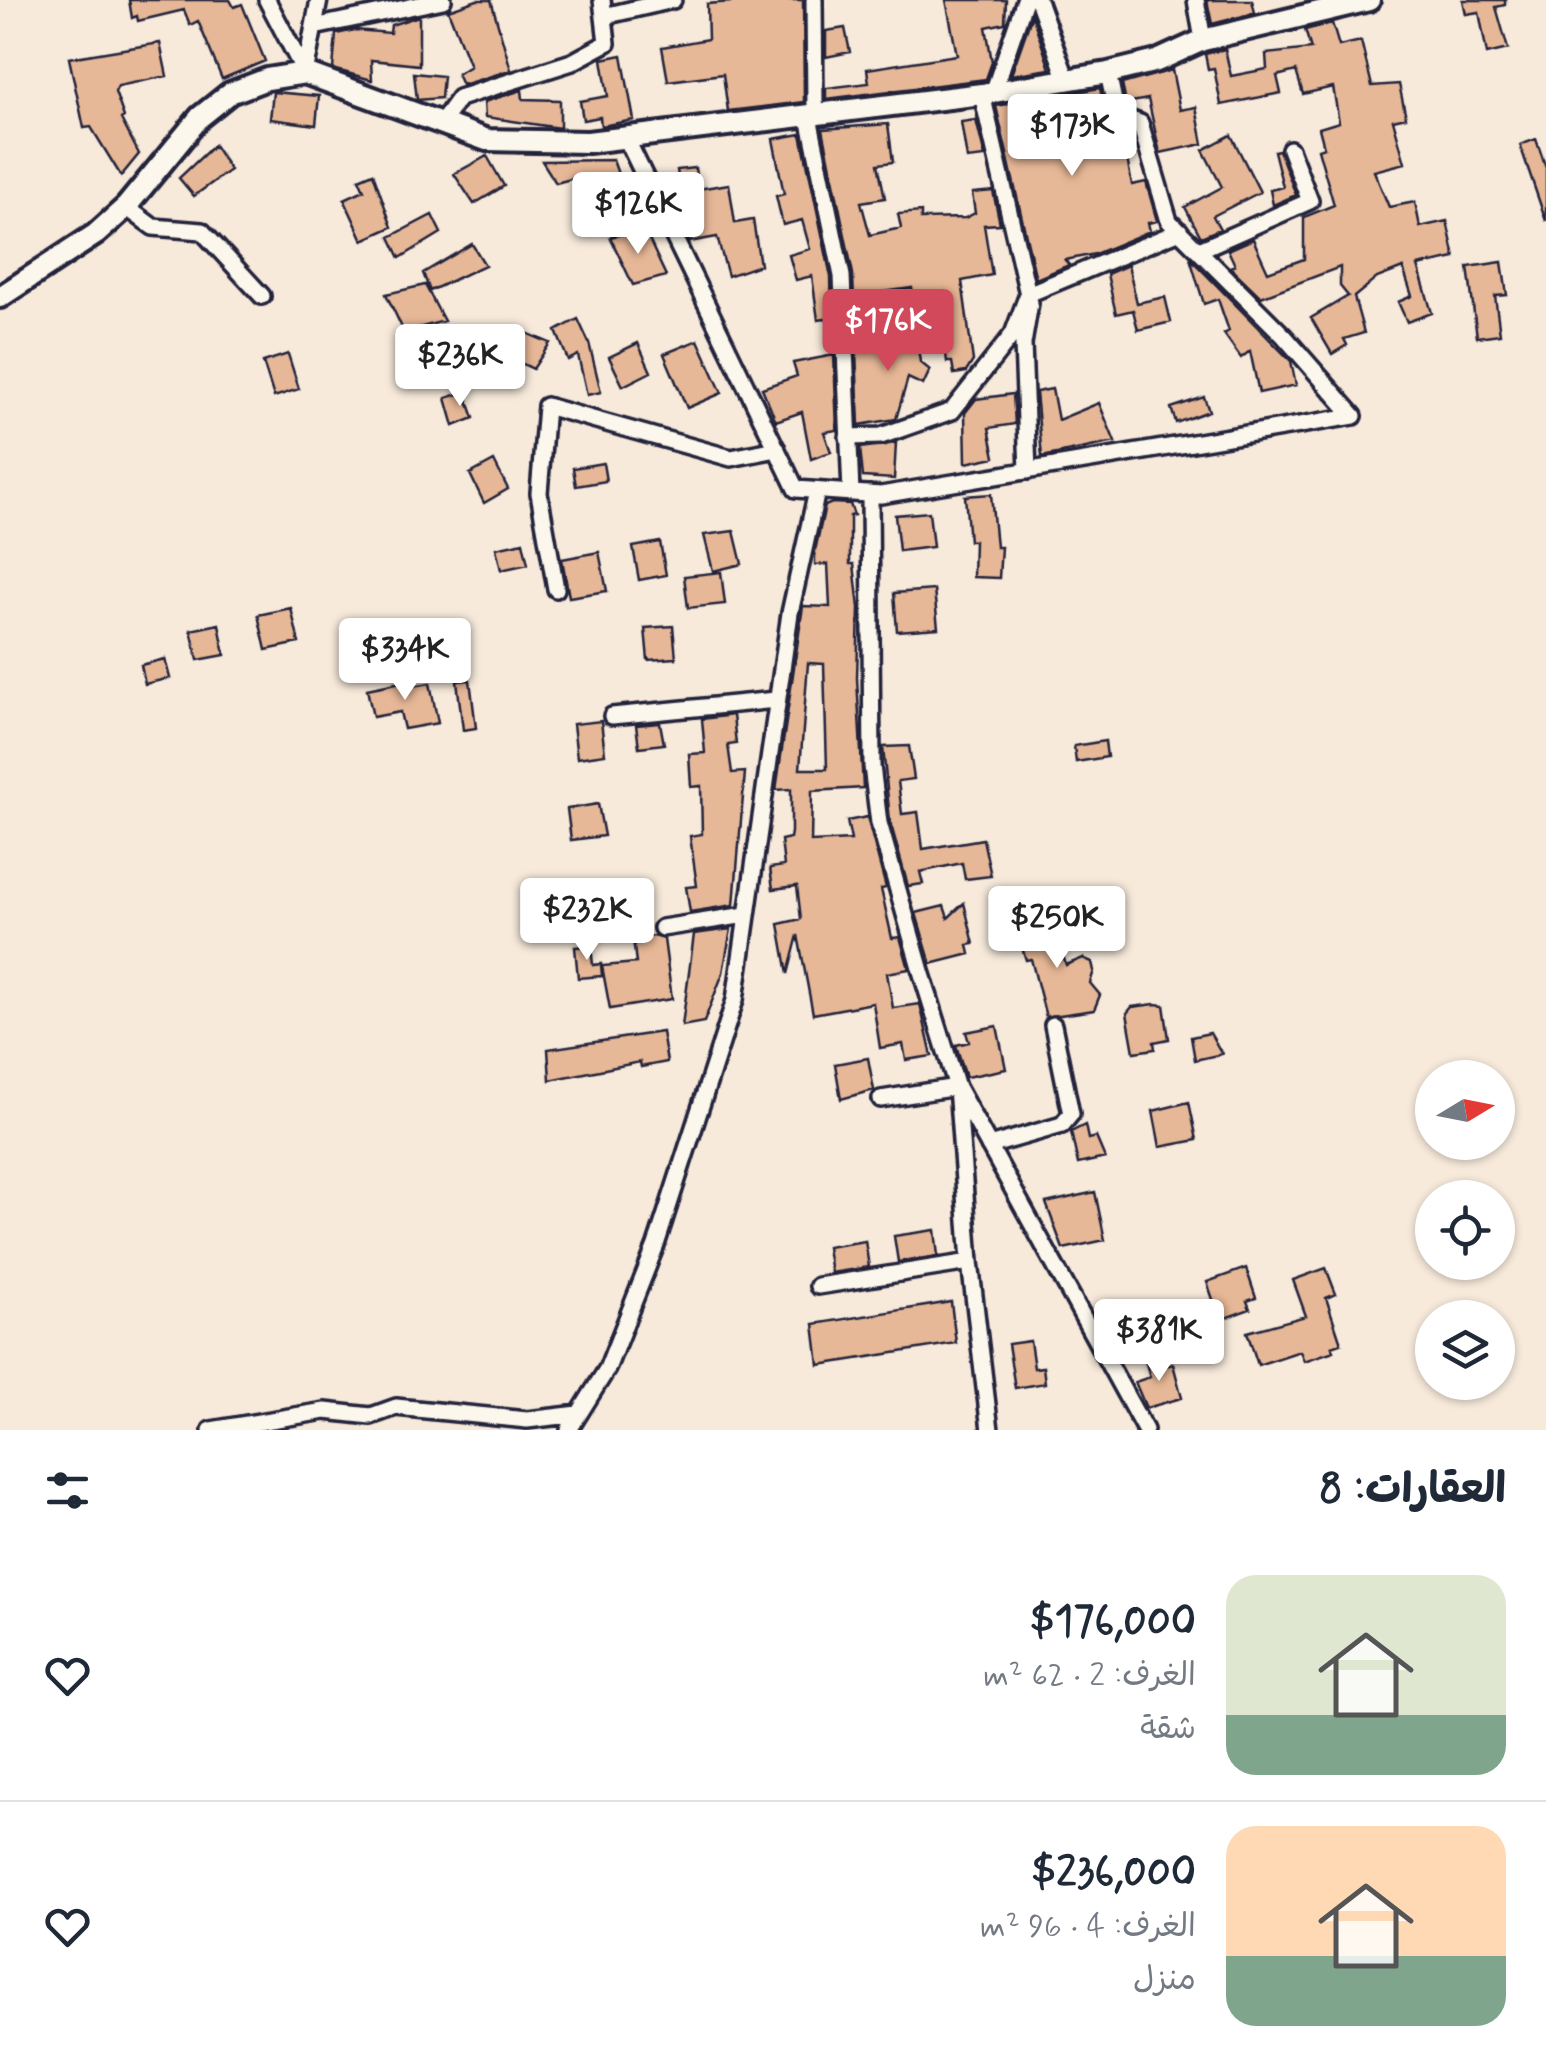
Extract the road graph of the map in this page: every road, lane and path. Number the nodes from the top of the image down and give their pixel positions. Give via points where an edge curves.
1 (266, 0) edge
2 (318, 0) edge
3 (443, 0) edge
4 (673, 0) edge
5 (814, 0) edge
6 (1025, 0) edge
7 (1038, 0) edge
8 (1196, 0) edge
9 (1368, 0) edge
10 (603, 8) edge
11 (314, 27) junction
12 (1203, 40) junction
13 (305, 72) junction
14 (1108, 73) junction
15 (1067, 80) junction
16 (987, 94) junction
17 (809, 117) junction
18 (440, 124) junction
19 (626, 138) junction
20 (1290, 149) dead end
21 (126, 206) junction
22 (1180, 231) junction
23 (1199, 250) junction
24 (1028, 294) junction
25 (0, 296) edge
26 (262, 296) dead end
27 (848, 437) junction
28 (777, 450) junction
29 (1028, 471) junction
30 (818, 490) junction
31 (851, 493) junction
32 (870, 494) junction
33 (556, 588) dead end
34 (776, 700) junction
35 (612, 716) dead end
36 (746, 915) junction
37 (662, 928) dead end
38 (1053, 1025) dead end
39 (957, 1087) junction
40 (881, 1099) dead end
41 (989, 1146) junction
42 (970, 1262) junction
43 (818, 1286) dead end
44 (579, 1414) junction
45 (212, 1430) edge
46 (569, 1430) edge
47 (990, 1430) edge
48 (1145, 1430) edge

1 - 13 street
2 - 11 street
3 - 11 street
4 - 10 street
5 - 17 street via 815,107
6 - 16 street
7 - 15 street
8 - 12 street
9 - 12 street
10 - 18 street via 607,42 572,62 459,98
11 - 13 street
12 - 14 street
13 - 18 street
13 - 21 street via 266,78 230,94 200,117
14 - 15 street
14 - 22 street via 1118,115 1140,122 1169,221
15 - 16 street
16 - 17 street
16 - 24 street
17 - 19 street
17 - 27 street via 842,276
18 - 19 street via 488,140
19 - 28 street
20 - 23 street via 1310,202
21 - 25 street via 96,234
21 - 26 street via 153,227 202,232
22 - 23 street
22 - 24 street
23 - 29 street via 1354,416
24 - 27 street via 1012,334 952,411 881,436
24 - 29 street
27 - 31 street
28 - 30 street via 796,489
28 - 33 street via 731,458 546,406 539,493
29 - 32 street
30 - 31 street
30 - 34 street
31 - 32 street
32 - 39 street via 872,766 879,823
34 - 35 street
34 - 36 street
36 - 37 street
36 - 44 street via 736,1000 718,1061 656,1245 606,1369
38 - 41 street via 1070,1114 1062,1125
39 - 40 street
39 - 41 street
39 - 42 street
41 - 48 street
42 - 43 street
42 - 47 street
44 - 45 street via 527,1420 396,1407 371,1416 325,1411
44 - 46 street

